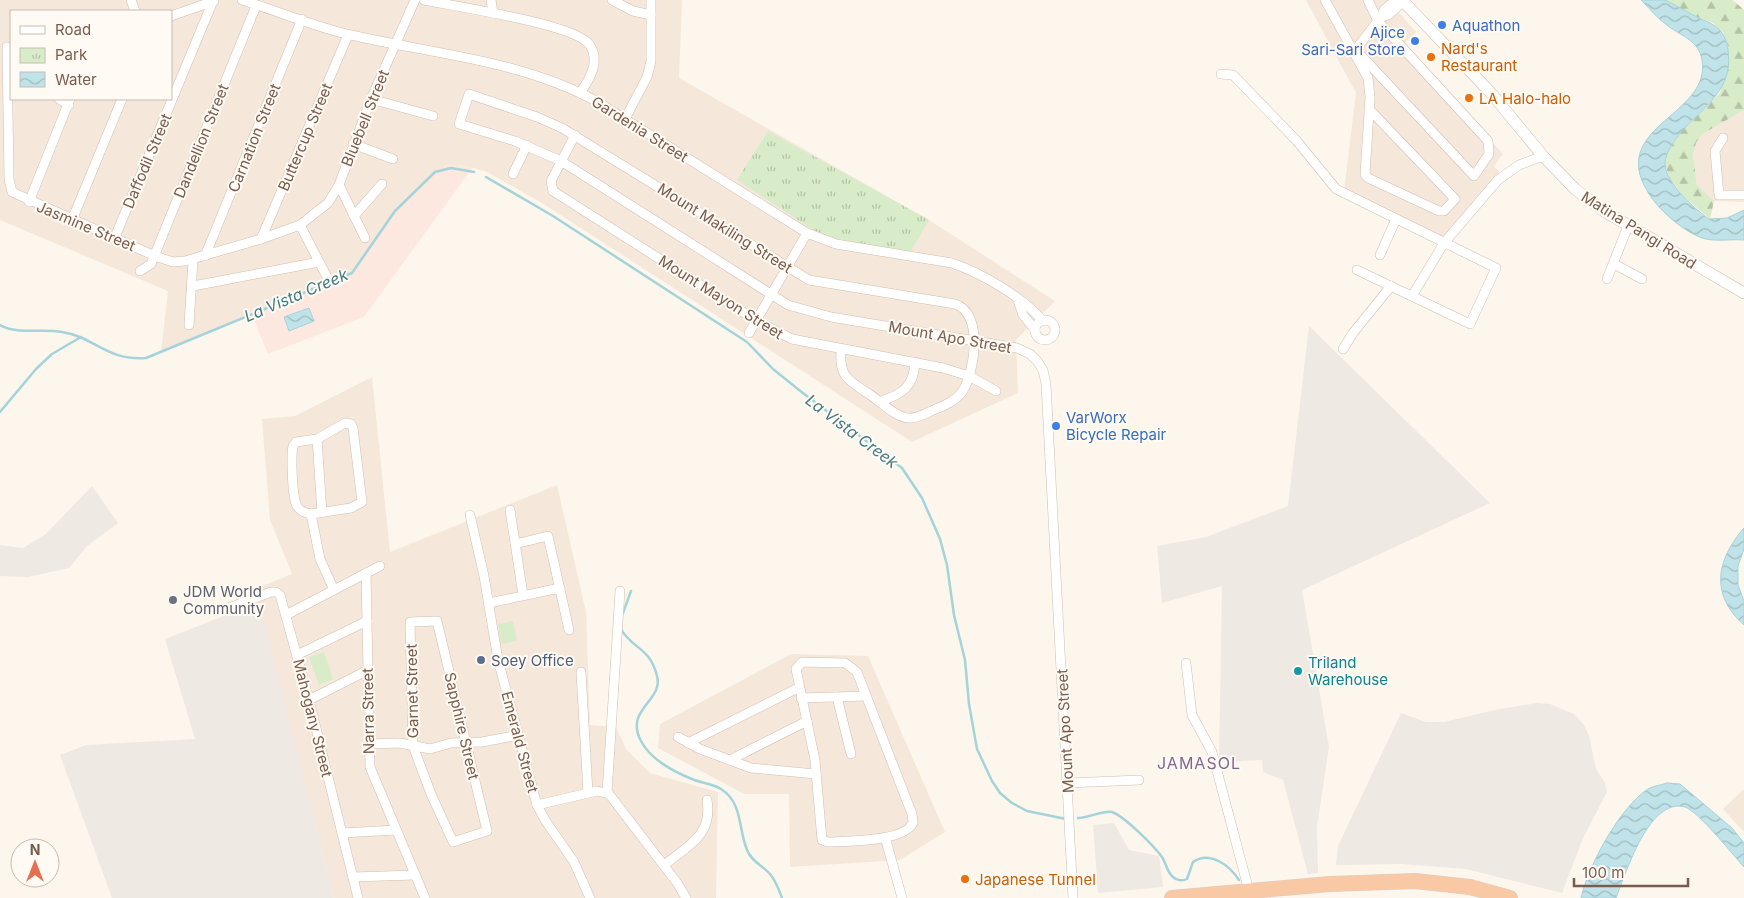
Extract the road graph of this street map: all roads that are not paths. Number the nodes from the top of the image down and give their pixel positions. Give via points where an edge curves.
1 (215, 0) edge
2 (242, 0) edge
3 (415, 0) edge
4 (424, 0) edge
5 (492, 0) edge
6 (612, 0) edge
7 (651, 0) edge
8 (1325, 0) edge
9 (1368, 0) edge
10 (1400, 1) edge
11 (256, 6) junction
12 (492, 13) junction
13 (651, 15) junction
14 (172, 16) edge
15 (1380, 19) junction
16 (302, 20) junction
17 (348, 35) junction
18 (396, 45) junction
19 (7, 48) dead end
20 (1354, 51) junction
21 (9, 68) edge
22 (1378, 73) junction
23 (1221, 74) dead end
24 (1368, 78) junction
25 (580, 93) junction
26 (470, 94) joint
27 (371, 99) junction
28 (122, 100) edge
29 (70, 102) edge
30 (1370, 109) junction
31 (433, 116) dead end
32 (625, 119) junction
33 (575, 135) junction
34 (1723, 138) dead end
35 (353, 144) junction
36 (527, 145) junction
37 (1543, 156) junction
38 (394, 159) dead end
39 (561, 162) junction
40 (513, 174) dead end
41 (382, 184) dead end
42 (338, 185) junction
43 (1744, 194) edge
44 (29, 202) junction
45 (354, 216) junction
46 (1396, 219) junction
47 (72, 220) junction
48 (300, 225) junction
49 (1628, 226) junction
50 (807, 233) junction
51 (114, 237) junction
52 (365, 238) dead end
53 (261, 239) junction
54 (1444, 243) junction
55 (1380, 255) dead end
56 (155, 256) junction
57 (205, 256) junction
58 (193, 260) junction
59 (319, 262) junction
60 (1614, 264) junction
61 (788, 268) junction
62 (1357, 270) dead end
63 (140, 272) dead end
64 (327, 277) dead end
65 (1607, 279) dead end
66 (1642, 279) dead end
67 (193, 286) junction
68 (1391, 286) junction
69 (1744, 293) edge
70 (772, 295) junction
71 (1412, 296) junction
72 (1018, 300) junction
73 (757, 321) junction
74 (1043, 321) junction
75 (190, 325) dead end
76 (749, 333) dead end
77 (1037, 334) junction
78 (974, 339) junction
79 (1343, 349) dead end
80 (841, 350) junction
81 (1030, 354) junction
82 (915, 362) junction
83 (969, 376) junction
84 (996, 391) dead end
85 (881, 401) junction
86 (317, 439) junction
87 (510, 510) dead end
88 (322, 513) junction
89 (311, 514) junction
90 (470, 515) dead end
91 (515, 544) junction
92 (380, 566) dead end
93 (366, 573) junction
94 (560, 588) junction
95 (334, 590) junction
96 (620, 591) dead end
97 (523, 595) junction
98 (489, 602) junction
99 (226, 610) dead end
100 (286, 615) junction
101 (367, 621) junction
102 (437, 621) joint
103 (569, 630) dead end
104 (297, 655) junction
105 (1186, 663) dead end
106 (368, 670) junction
107 (581, 672) dead end
108 (798, 688) junction
109 (866, 696) junction
110 (837, 697) junction
111 (801, 698) junction
112 (309, 700) junction
113 (807, 721) junction
114 (518, 735) junction
115 (678, 737) dead end
116 (467, 742) junction
117 (688, 743) junction
118 (369, 744) junction
119 (413, 746) junction
120 (852, 754) dead end
121 (730, 760) junction
122 (816, 774) junction
123 (1139, 780) dead end
124 (1068, 783) junction
125 (588, 793) junction
126 (607, 793) junction
127 (707, 800) dead end
128 (538, 805) junction
129 (396, 830) junction
130 (342, 834) junction
131 (885, 837) junction
132 (453, 842) joint
133 (664, 865) junction
134 (415, 875) junction
135 (353, 877) junction
136 (1249, 891) junction
137 (358, 898) edge
138 (425, 898) edge
139 (590, 898) edge
140 (686, 898) edge
141 (902, 898) edge
142 (1073, 898) edge
143 (1172, 898) edge
144 (1510, 898) edge

1 - 14 street
1 - 51 street, Daffodil Street
2 - 11 street, Gardenia Street
3 - 18 street, Bluebell Street
4 - 12 street
5 - 12 street
6 - 13 street via 633,11
7 - 13 street
8 - 20 street
9 - 15 street
10 - 15 street
10 - 37 street, Matina Pangi Road via 1491,94
11 - 16 street, Gardenia Street
11 - 56 street, Dandellion Street
12 - 25 street via 577,35 588,44 594,55 594,68
13 - 32 street via 651,61 647,77
15 - 20 street
15 - 22 street via 1488,141 1489,154 1474,176
16 - 17 street, Gardenia Street
16 - 57 street, Carnation Street
17 - 18 street, Gardenia Street
17 - 53 street, Buttercup Street
18 - 25 street, Gardenia Street via 510,67
18 - 27 street, Bluebell Street
19 - 21 street, Jasmine Street
20 - 22 street
20 - 24 street
21 - 44 street, Jasmine Street via 9,185 16,196
22 - 24 street
23 - 46 street via 1238,80 1296,140 1336,189
24 - 30 street
25 - 32 street, Gardenia Street
26 - 33 street, Mount Makiling Street via 537,117
26 - 36 street, Mount Apo Street via 459,124
27 - 31 street
27 - 35 street, Bluebell Street
28 - 47 street
29 - 44 street
30 - 30 street via 1365,174 1442,212 1455,198
32 - 50 street, Gardenia Street
33 - 39 street
33 - 61 street, Mount Makiling Street
34 - 43 street via 1715,151 1719,195
35 - 38 street
35 - 42 street, Bluebell Street
36 - 39 street, Mount Apo Street
36 - 40 street
37 - 49 street, Matina Pangi Road via 1588,200
37 - 54 street via 1519,165 1498,180
39 - 70 street, Mount Apo Street
39 - 73 street, Mount Mayon Street via 551,186 556,193
41 - 45 street
42 - 45 street
42 - 48 street, Bluebell Street via 328,203
44 - 47 street, Jasmine Street
45 - 52 street
46 - 54 street
46 - 55 street
47 - 51 street, Jasmine Street
48 - 53 street, Jasmine Street
48 - 59 street
49 - 60 street
49 - 69 street, Matina Pangi Road
50 - 61 street
50 - 72 street, Gardenia Street via 836,244 952,263 983,277
51 - 56 street, Jasmine Street
53 - 57 street, Jasmine Street
54 - 71 street
54 - 71 street via 1496,268 1470,324
56 - 58 street, Jasmine Street via 177,262
56 - 63 street, Dandellion Street via 150,266
57 - 58 street, Jasmine Street
58 - 67 street
59 - 64 street
59 - 67 street
60 - 65 street
60 - 66 street
61 - 70 street
61 - 78 street, Mount Makiling Street via 820,283 960,305 970,316
62 - 68 street
67 - 75 street
68 - 71 street
68 - 79 street
70 - 73 street
70 - 78 street, Mount Apo Street via 811,313
72 - 74 street, Gardenia Street
72 - 77 street via 1023,315
73 - 76 street
73 - 80 street, Mount Mayon Street via 792,340
74 - 77 street via 1036,325
74 - 77 street via 1052,323 1054,332 1048,340
77 - 81 street
78 - 81 street, Mount Apo Street via 1010,346
78 - 83 street, Mount Makiling Street
80 - 82 street, Mount Mayon Street
80 - 85 street via 844,375
81 - 124 street, Mount Apo Street via 1040,366 1046,384
82 - 83 street, Mount Mayon Street
82 - 85 street via 909,387
83 - 84 street, Mount Mayon Street
83 - 85 street via 958,397 919,417 903,417
86 - 88 street
86 - 88 street via 341,424 351,424 362,499 356,507
86 - 89 street via 296,442 292,448 296,504 301,511
87 - 91 street
88 - 89 street
89 - 95 street via 320,559
90 - 98 street, Emerald Street
91 - 94 street via 548,536
91 - 97 street
92 - 93 street
93 - 95 street
93 - 101 street, Narra Street
94 - 97 street
94 - 103 street
95 - 100 street
96 - 126 street
97 - 98 street
98 - 114 street, Emerald Street via 498,660
99 - 100 street, Mahogany Street via 273,592 280,595
100 - 104 street, Mahogany Street
101 - 104 street
101 - 106 street, Narra Street
102 - 116 street, Sapphire Street
102 - 119 street, Garnet Street via 410,622
104 - 112 street, Mahogany Street
105 - 136 street via 1192,715 1212,752
106 - 112 street
106 - 118 street, Narra Street
107 - 125 street
108 - 109 street via 796,669 802,662 845,663 857,672
108 - 111 street
108 - 117 street
109 - 110 street
109 - 131 street via 912,814 912,826
110 - 111 street
110 - 120 street
111 - 113 street
112 - 130 street, Mahogany Street
113 - 121 street
113 - 122 street
114 - 116 street
114 - 128 street, Emerald Street
115 - 117 street
116 - 119 street via 424,749
116 - 132 street, Sapphire Street via 487,831
117 - 121 street
118 - 119 street
118 - 129 street, Narra Street via 372,774
119 - 132 street, Garnet Street
121 - 122 street via 763,771
122 - 131 street via 822,840
123 - 124 street
124 - 142 street, Mount Apo Street
125 - 126 street
125 - 128 street
126 - 133 street
127 - 133 street via 709,818 703,832
128 - 139 street, Emerald Street via 574,862
129 - 130 street
129 - 134 street, Narra Street
130 - 135 street, Mahogany Street
131 - 141 street
133 - 140 street
134 - 135 street
134 - 138 street, Narra Street
135 - 137 street, Mahogany Street
136 - 143 highway
136 - 144 highway via 1415,881 1464,886

